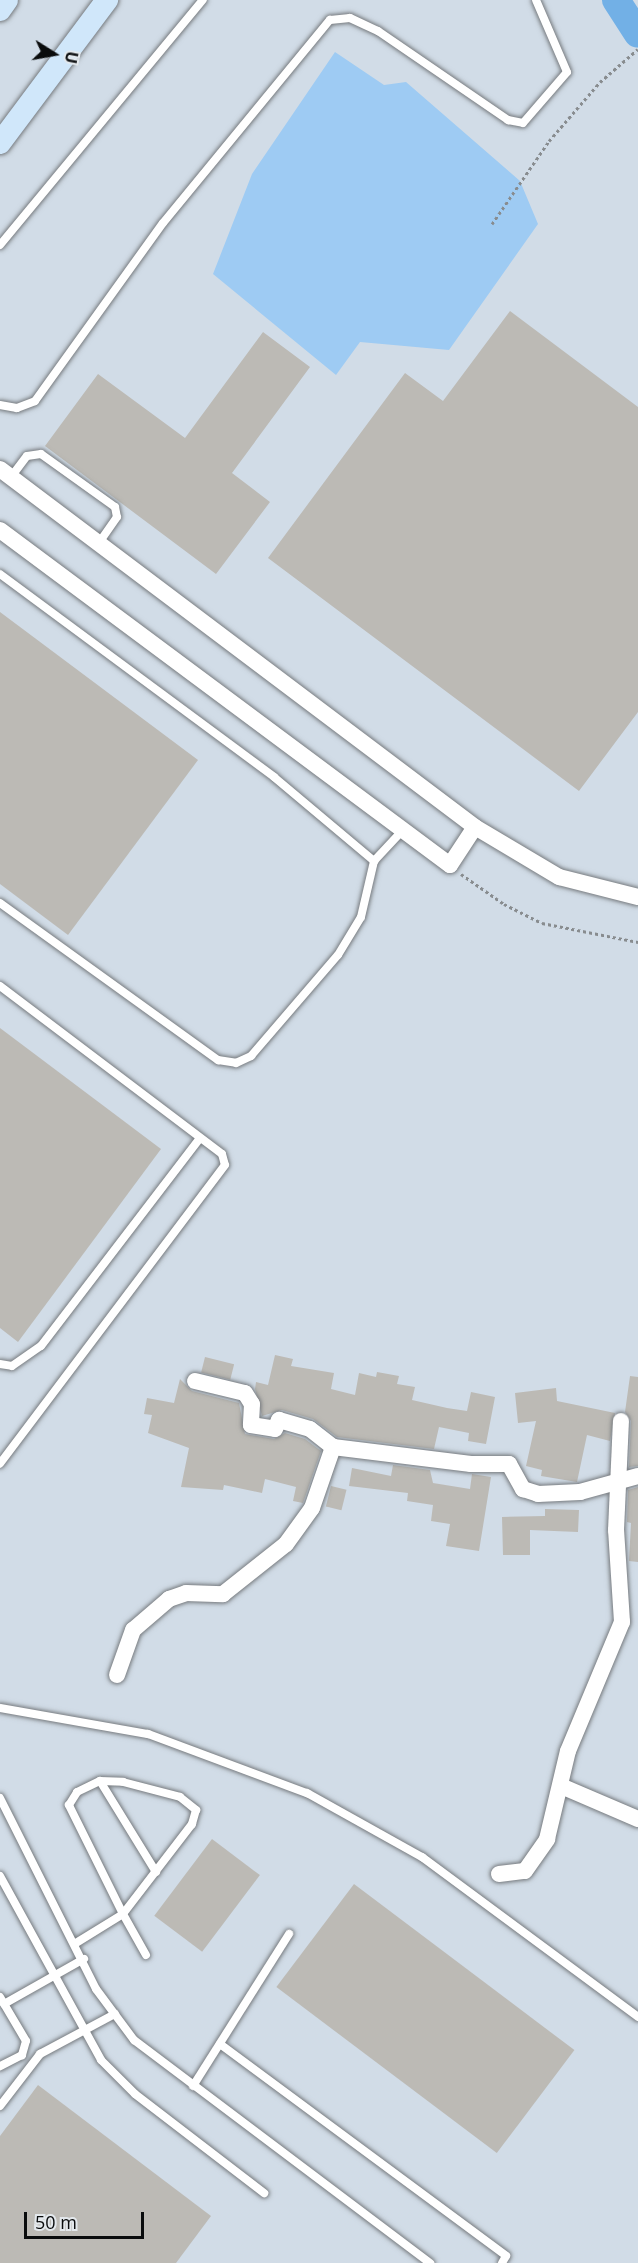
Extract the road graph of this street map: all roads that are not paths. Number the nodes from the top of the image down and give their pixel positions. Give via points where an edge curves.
1 (7, 0) edge
2 (107, 0) edge
3 (203, 0) edge
4 (536, 0) edge
5 (0, 10) edge
6 (0, 143) edge
7 (0, 245) edge
8 (0, 405) edge
9 (5, 473) edge
10 (0, 530) edge
11 (99, 543) junction
12 (0, 574) edge
13 (475, 827) junction
14 (403, 830) junction
15 (374, 861) junction
16 (638, 897) edge
17 (0, 903) edge
18 (0, 986) edge
19 (199, 1139) junction
20 (0, 1364) edge
21 (195, 1381) dead end
22 (621, 1421) dead end
23 (333, 1447) junction
24 (0, 1464) edge
25 (638, 1476) edge
26 (618, 1481) junction
27 (117, 1675) dead end
28 (0, 1708) edge
29 (100, 1781) junction
30 (561, 1786) junction
31 (0, 1798) edge
32 (638, 1819) edge
33 (156, 1872) junction
34 (499, 1874) dead end
35 (0, 1876) edge
36 (123, 1914) junction
37 (289, 1934) dead end
38 (76, 1943) junction
39 (146, 1955) dead end
40 (84, 1959) junction
41 (53, 1979) junction
42 (2, 2001) edge
43 (115, 2014) junction
44 (638, 2018) edge
45 (82, 2029) junction
46 (220, 2044) junction
47 (0, 2066) edge
48 (193, 2086) junction
49 (0, 2106) edge
50 (264, 2193) dead end
51 (430, 2263) edge
52 (502, 2263) edge

1 - 5 main road
2 - 6 main road
3 - 7 lane
4 - 8 lane via 567,72 523,123 508,120 378,31 350,18 330,20 163,223 35,401 17,408
9 - 11 street
9 - 11 lane via 27,456 41,454 115,507 117,517
10 - 14 street
11 - 13 street
12 - 15 lane via 274,777
13 - 14 street via 450,866
13 - 16 street via 559,877
14 - 15 lane
15 - 17 lane via 361,918 338,956 251,1056 236,1064 218,1060
18 - 19 lane
19 - 20 lane via 41,1346 12,1366
19 - 24 lane via 222,1154 221,1172
21 - 23 street via 245,1393 252,1404 251,1425 275,1429 279,1420 310,1429
22 - 26 street
23 - 26 street via 471,1464 509,1464 523,1489 538,1494 580,1492
23 - 27 street via 312,1508 286,1544 223,1594 186,1593 169,1599 133,1630
25 - 26 street
26 - 30 street via 616,1584 625,1611 568,1751
28 - 44 lane via 148,1734 307,1793 422,1857
29 - 33 lane
29 - 33 lane via 180,1797 196,1810 192,1824
29 - 36 lane via 77,1792 69,1805 70,1814
30 - 32 street
30 - 34 street via 555,1822 525,1871
31 - 38 lane
33 - 36 lane
35 - 41 lane
36 - 38 lane
36 - 39 lane
37 - 46 lane
38 - 40 lane
40 - 41 lane
40 - 43 lane via 96,1989
41 - 42 lane
41 - 45 lane
42 - 47 lane via 25,2048
43 - 45 lane
43 - 48 lane via 134,2040
45 - 49 lane via 40,2054
45 - 50 lane via 101,2060 135,2094
46 - 48 lane
46 - 52 lane via 506,2256
48 - 51 lane

